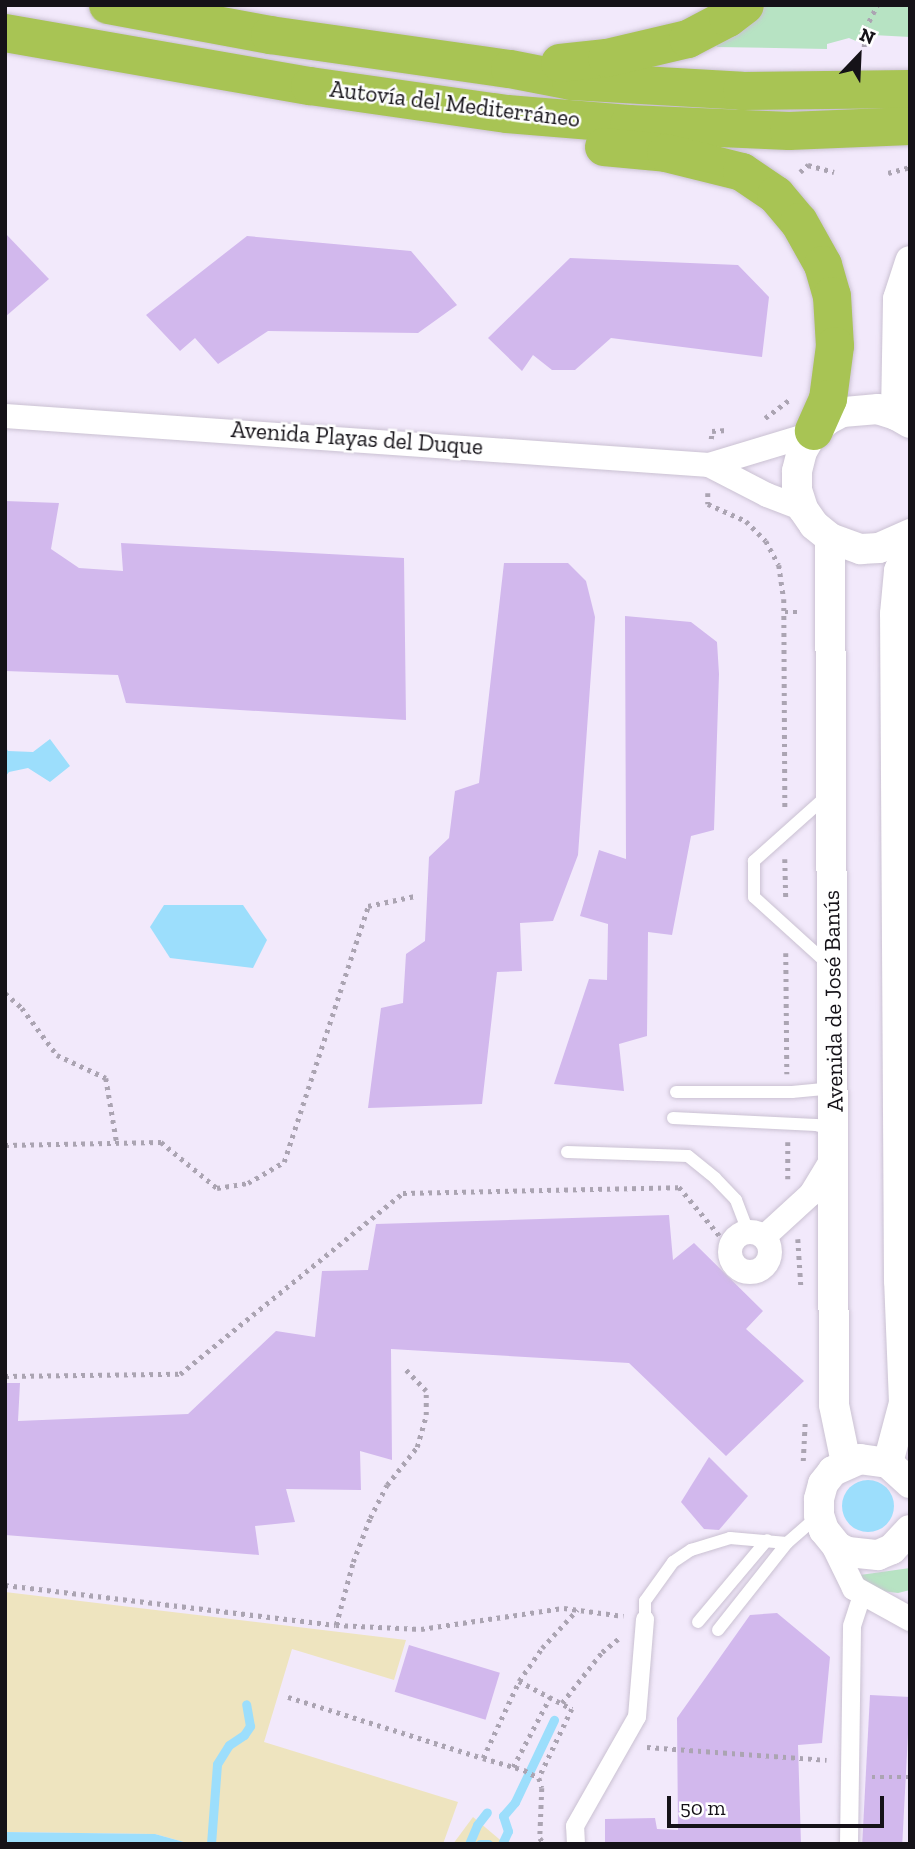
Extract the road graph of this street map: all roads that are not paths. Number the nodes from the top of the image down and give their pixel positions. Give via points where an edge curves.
1 (108, 5) edge
2 (745, 5) edge
3 (5, 33) edge
4 (510, 69) junction
5 (910, 89) edge
6 (507, 114) junction
7 (910, 126) edge
8 (910, 261) edge
9 (904, 311) edge
10 (5, 416) edge
11 (903, 419) edge
12 (813, 433) junction
13 (709, 465) junction
14 (803, 509) junction
15 (910, 534) edge
16 (830, 538) junction
17 (910, 542) edge
18 (832, 792) junction
19 (834, 969) junction
20 (834, 1088) junction
21 (676, 1091) dead end
22 (673, 1118) dead end
23 (834, 1143) junction
24 (567, 1152) dead end
25 (747, 1239) joint
26 (907, 1405) edge
27 (846, 1463) junction
28 (888, 1463) junction
29 (910, 1483) edge
30 (825, 1527) junction
31 (908, 1536) edge
32 (767, 1540) junction
33 (787, 1543) junction
34 (862, 1595) junction
35 (645, 1619) joint
36 (910, 1619) edge
37 (698, 1622) dead end
38 (718, 1630) dead end
39 (576, 1844) edge
40 (849, 1844) edge

1 - 4 highway, Autovía del Mediterráneo via 270,35
2 - 4 highway via 688,39 607,58
3 - 6 highway, Autovía del Mediterráneo via 310,86
4 - 5 highway, Autovía del Mediterráneo via 571,81 654,87
6 - 7 highway, Autovía del Mediterráneo via 789,131
6 - 12 highway via 582,146 712,162 742,172 776,195 799,222 823,265 832,296 835,346 828,399
8 - 9 street
9 - 11 street
10 - 13 street, Avenida Playas del Duque
11 - 12 street via 878,409 842,412
12 - 13 street, Avenida Playas del Duque
12 - 14 street via 797,471
13 - 14 street, Avenida Playas del Duque
14 - 16 street
15 - 16 street via 880,548 861,549
16 - 18 street, Avenida de José Banús
17 - 26 street via 899,571 895,614 899,1268
18 - 19 street, Avenida de José Banús
18 - 19 lane via 754,861 754,897
19 - 20 street, Avenida de José Banús
20 - 21 lane
20 - 23 street, Avenida de José Banús
22 - 23 lane via 816,1125
23 - 25 street via 811,1194
23 - 27 street, Avenida de José Banús via 834,1405
24 - 25 lane via 688,1156 736,1200
26 - 28 street
27 - 28 street via 874,1458
27 - 30 street via 823,1484
28 - 29 street
30 - 31 street via 848,1552 863,1556 878,1555
30 - 33 lane
30 - 34 street via 854,1588
32 - 33 lane
32 - 35 lane via 730,1538 691,1550 673,1562 645,1601
32 - 37 lane
33 - 38 lane
34 - 36 street
34 - 40 street via 852,1626
35 - 39 street via 637,1717 575,1826

